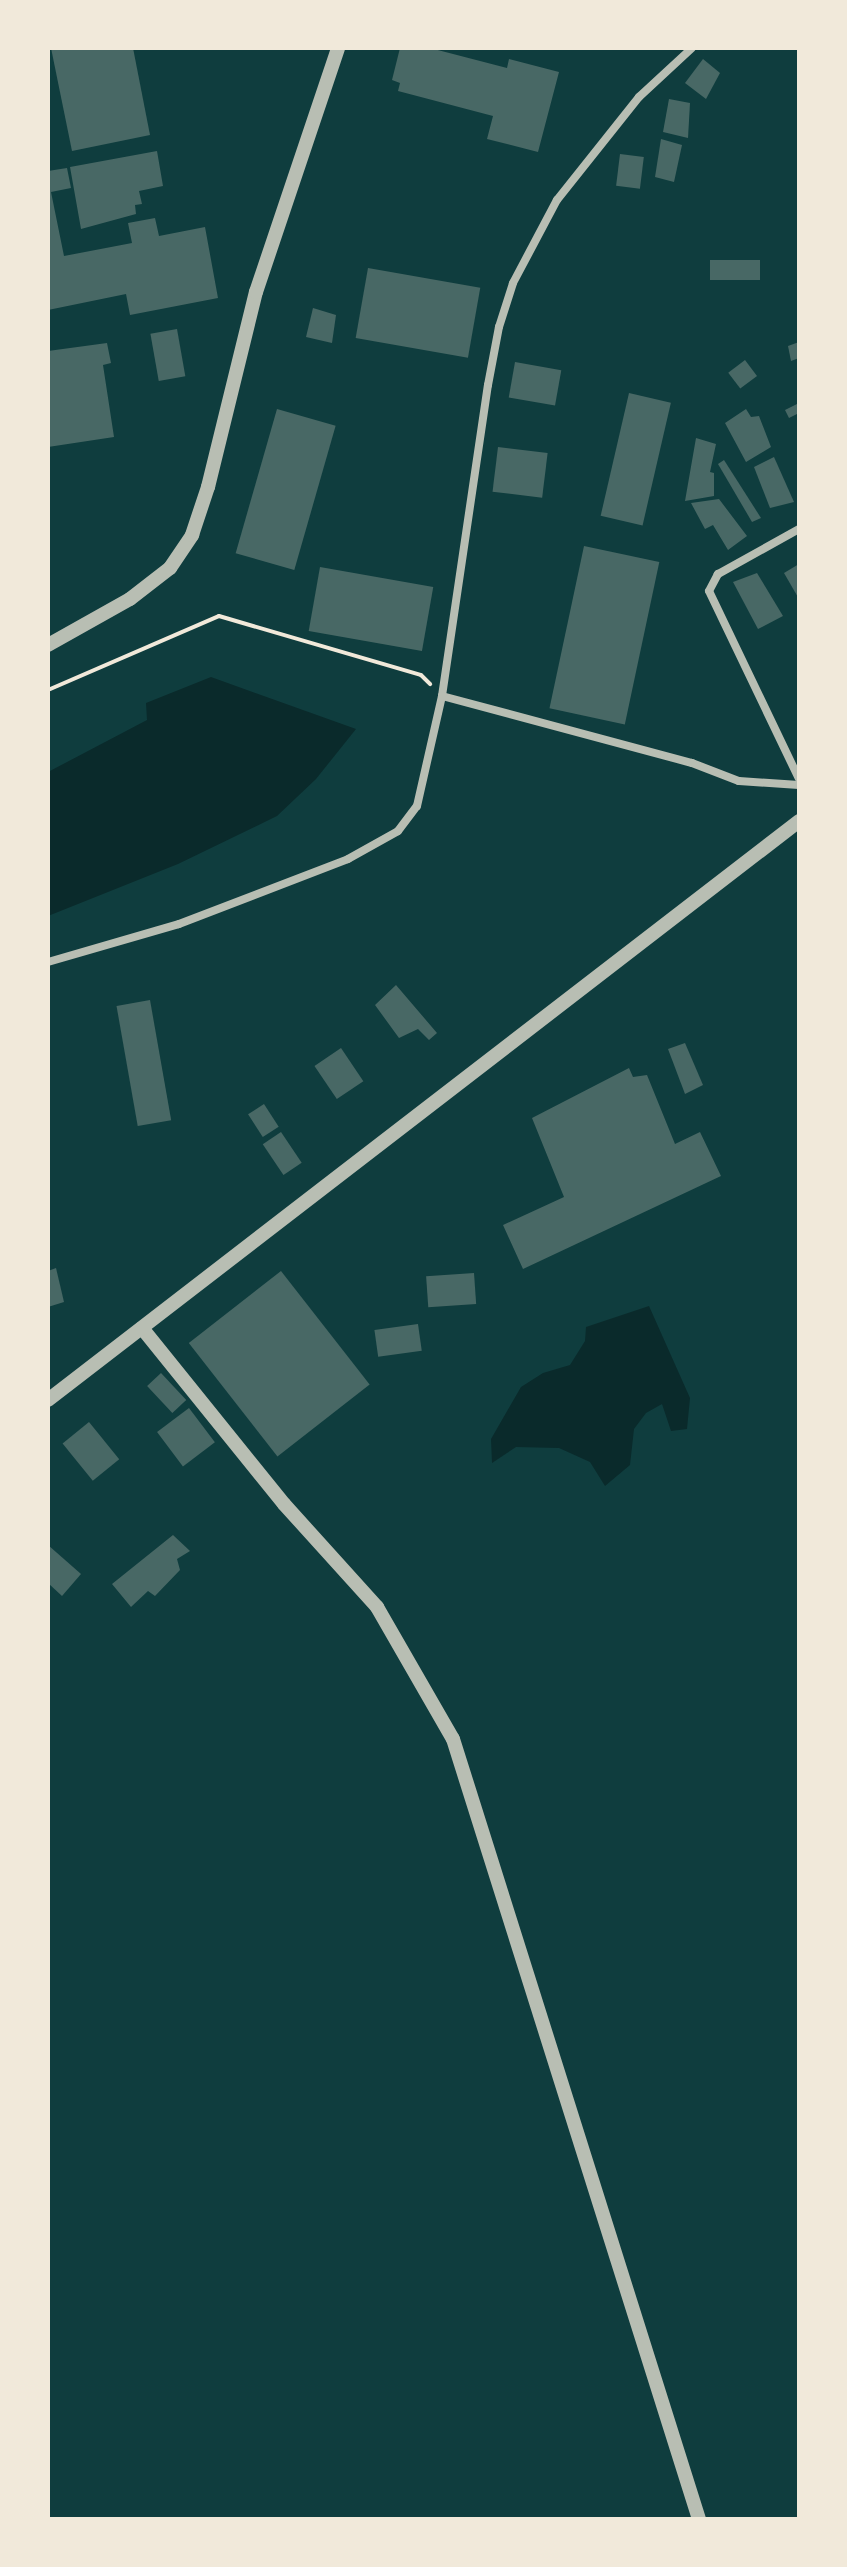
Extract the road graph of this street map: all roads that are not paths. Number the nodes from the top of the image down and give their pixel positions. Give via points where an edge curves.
1 (338, 48) edge
2 (692, 48) edge
3 (799, 529) edge
4 (48, 645) edge
5 (442, 696) junction
6 (799, 779) edge
7 (799, 785) edge
8 (799, 821) edge
9 (48, 962) edge
10 (142, 1328) junction
11 (48, 1400) edge
12 (699, 2519) edge

1 - 4 street via 256,292 192,535 170,568 150,584
2 - 5 street via 639,97 565,189 513,283 488,385
3 - 6 street via 718,574 709,591
5 - 7 street via 692,763 739,781
5 - 9 street via 417,806 398,831 348,859 179,924
8 - 10 street
10 - 11 street
10 - 12 street via 284,1504 377,1607 453,1739

